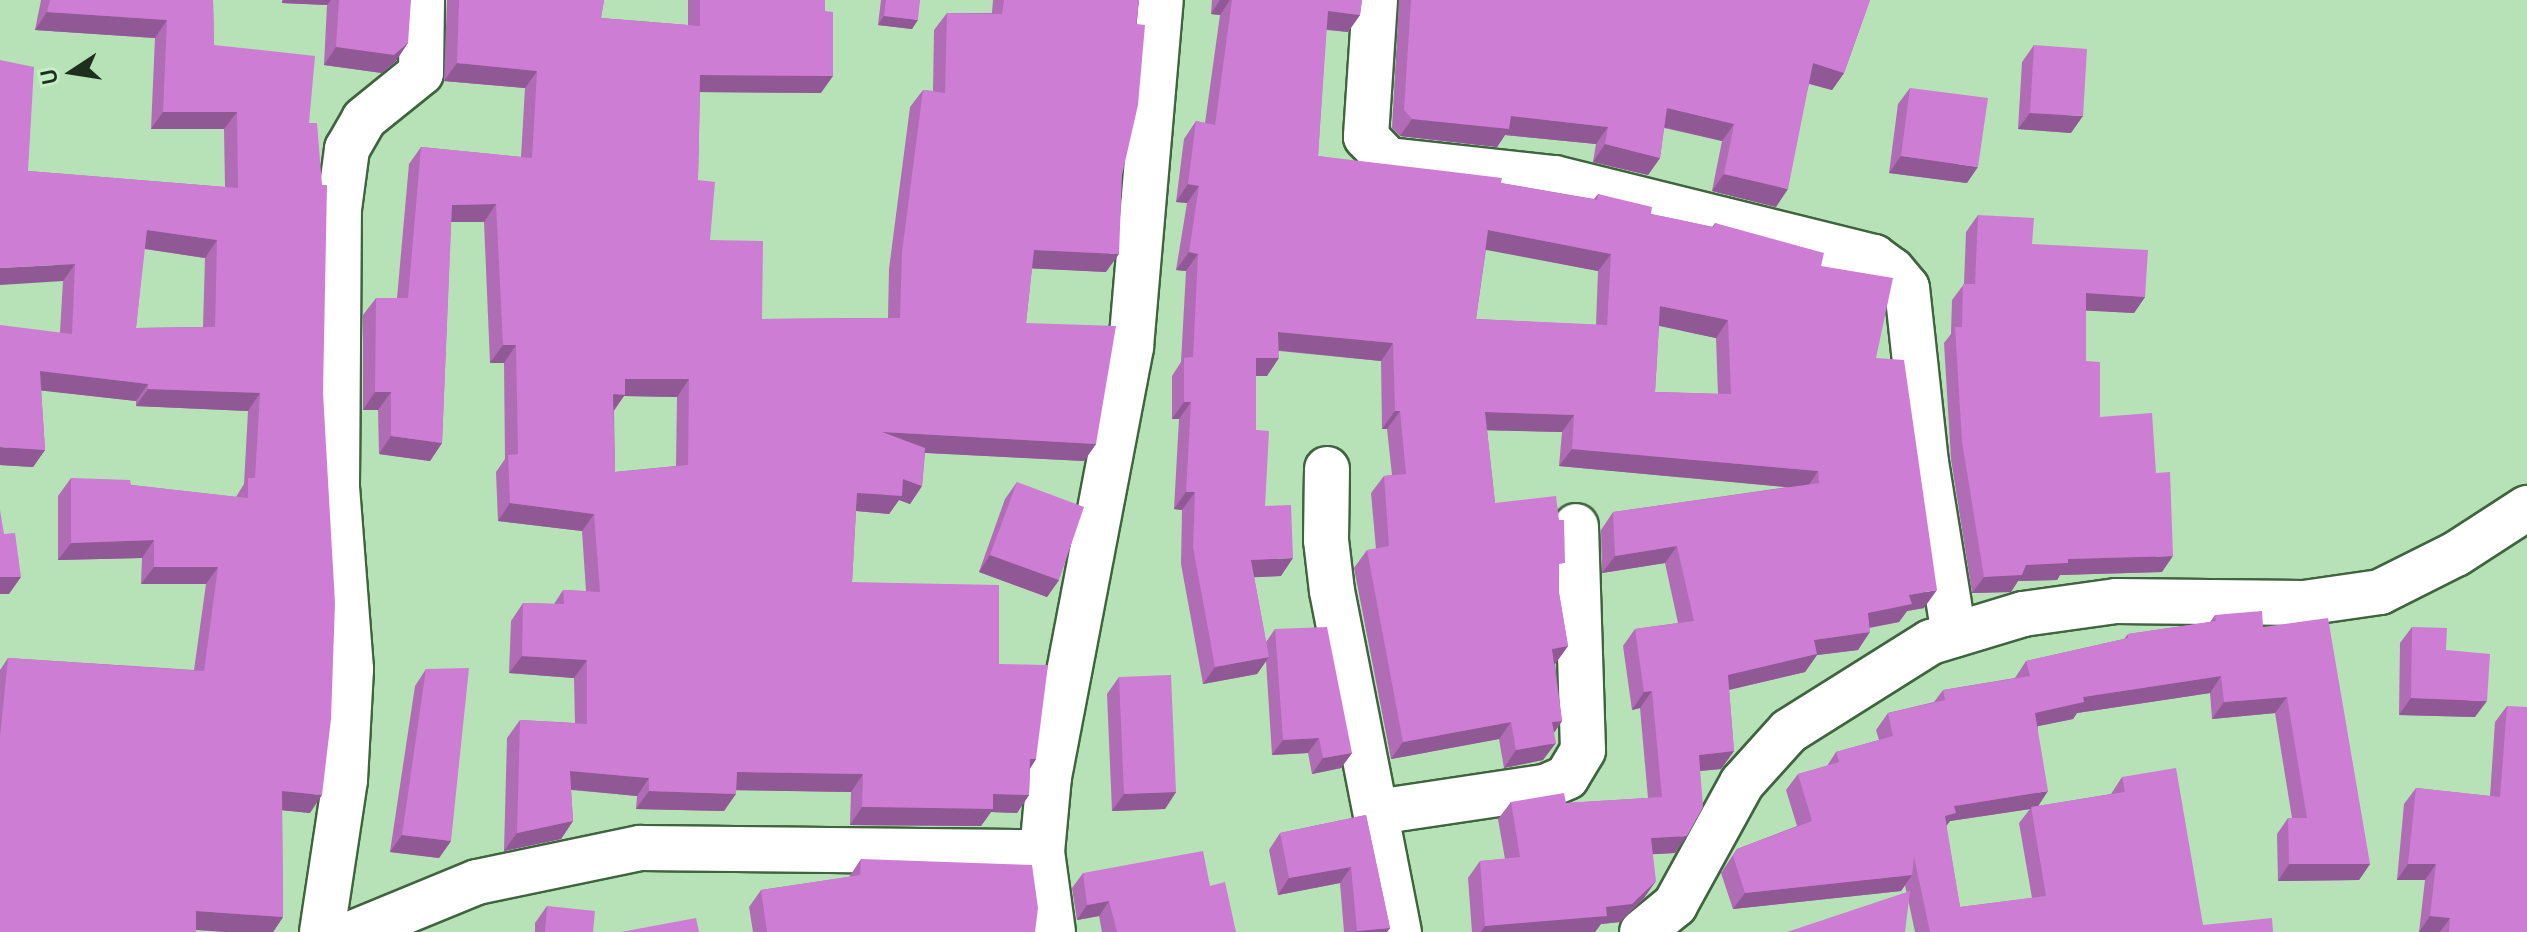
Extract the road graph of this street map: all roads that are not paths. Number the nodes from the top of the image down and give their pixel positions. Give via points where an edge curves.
1 (422, 0) edge
2 (1161, 0) edge
3 (1375, 0) edge
4 (1327, 469) dead end
5 (2527, 508) edge
6 (1576, 526) dead end
7 (1954, 635) junction
8 (1377, 812) junction
9 (1042, 852) junction
10 (322, 932) edge
11 (355, 932) edge
12 (1053, 932) edge
13 (1399, 932) edge
14 (1642, 932) edge

1 - 10 street via 421,73 364,119 347,149 339,209 337,485 351,669 345,780
2 - 9 street via 1131,347 1049,777
3 - 7 street via 1366,137 1388,160 1555,178 1874,257 1892,270 1907,288 1926,462
4 - 8 street via 1332,591
5 - 7 street via 2456,554 2380,592 2304,603 2116,601 2023,614
6 - 8 street via 1583,750 1567,777 1545,787
7 - 14 street via 1931,642 1789,731 1742,783 1675,905
8 - 13 street
9 - 11 street via 640,848 477,882
9 - 12 street

